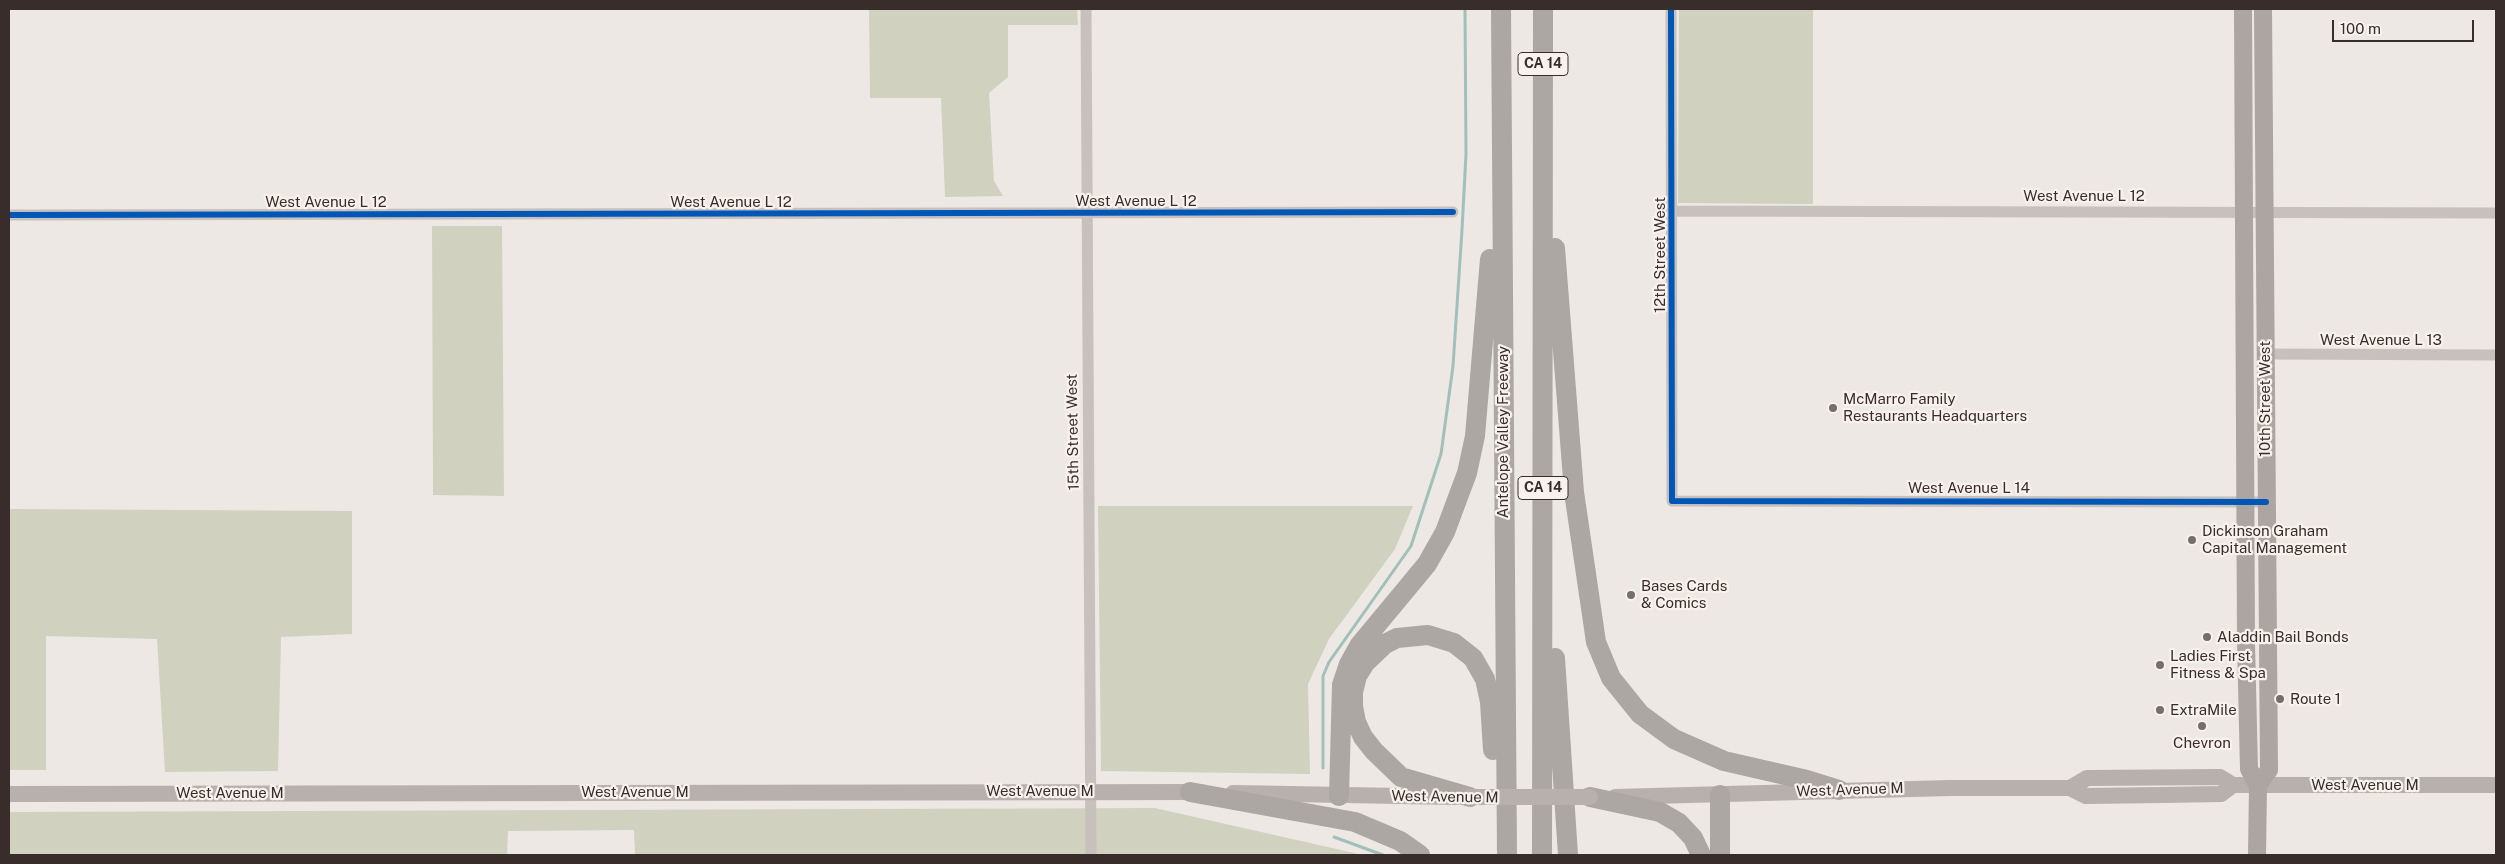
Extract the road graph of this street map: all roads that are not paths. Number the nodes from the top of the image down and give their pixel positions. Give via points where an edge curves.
1 (1086, 9) edge
2 (1501, 9) edge
3 (1543, 9) edge
4 (1671, 9) edge
5 (2243, 9) edge
6 (2263, 9) edge
7 (1543, 120) junction
8 (1502, 206) junction
9 (1672, 211) junction
10 (1453, 212) dead end
11 (2245, 212) junction
12 (2263, 212) junction
13 (2496, 212) edge
14 (1086, 214) junction
15 (9, 215) edge
16 (2265, 354) junction
17 (2496, 355) edge
18 (1544, 493) junction
19 (1672, 500) joint
20 (2245, 502) junction
21 (2266, 502) junction
22 (2496, 785) edge
23 (2258, 786) junction
24 (1839, 790) junction
25 (1090, 791) junction
26 (1190, 792) junction
27 (9, 794) edge
28 (1720, 795) junction
29 (1339, 796) junction
30 (1590, 797) junction
31 (1470, 798) junction
32 (1091, 855) edge
33 (1420, 855) edge
34 (1500, 855) edge
35 (1507, 855) edge
36 (1542, 855) edge
37 (1568, 855) edge
38 (1701, 855) edge
39 (1720, 855) edge
40 (2257, 855) edge

1 - 14 street, 15th Street West
2 - 8 highway, Antelope Valley Freeway / CA 14
3 - 7 highway, CA 14
4 - 9 street, 12th Street West
5 - 11 main road, 10th Street West
6 - 12 main road, 10th Street West
7 - 18 highway, CA 14
7 - 24 highway via 1574,492 1591,617 1603,663 1624,698 1674,739 1724,761
8 - 29 highway via 1492,243 1475,436 1467,473 1449,523 1427,564 1359,646 1349,664 1342,685
8 - 35 highway, Antelope Valley Freeway / CA 14
9 - 11 street, West Avenue L 12
9 - 19 street, 12th Street West
10 - 14 street, West Avenue L 12
11 - 12 street, West Avenue L 12
11 - 20 main road, 10th Street West
12 - 13 street, West Avenue L 12
12 - 16 main road, 10th Street West
14 - 15 street, West Avenue L 12
14 - 25 street, 15th Street West
16 - 17 street, West Avenue L 13
16 - 21 main road, 10th Street West
18 - 36 highway, CA 14
18 - 37 highway
19 - 20 street, West Avenue L 14
20 - 21 street, West Avenue L 14
20 - 23 main road, 10th Street West via 2249,769
21 - 23 main road, 10th Street West via 2269,770
22 - 23 main road, West Avenue M
23 - 24 main road, West Avenue M via 2233,785 2221,794 2086,796 2070,788
23 - 40 main road, 10th Street West
24 - 28 main road, West Avenue M
25 - 26 main road, West Avenue M
25 - 27 main road, West Avenue M
25 - 32 street, 15th Street West
26 - 29 main road, West Avenue M
26 - 33 highway via 1355,822 1400,841
28 - 30 main road, West Avenue M
28 - 39 highway
29 - 31 main road, West Avenue M
30 - 31 main road, West Avenue M, bridge
30 - 38 highway via 1660,812 1693,838
31 - 34 highway via 1401,777 1363,737 1356,722 1353,692 1365,663 1385,644 1410,635 1443,638 1464,650 1480,670 1490,702

